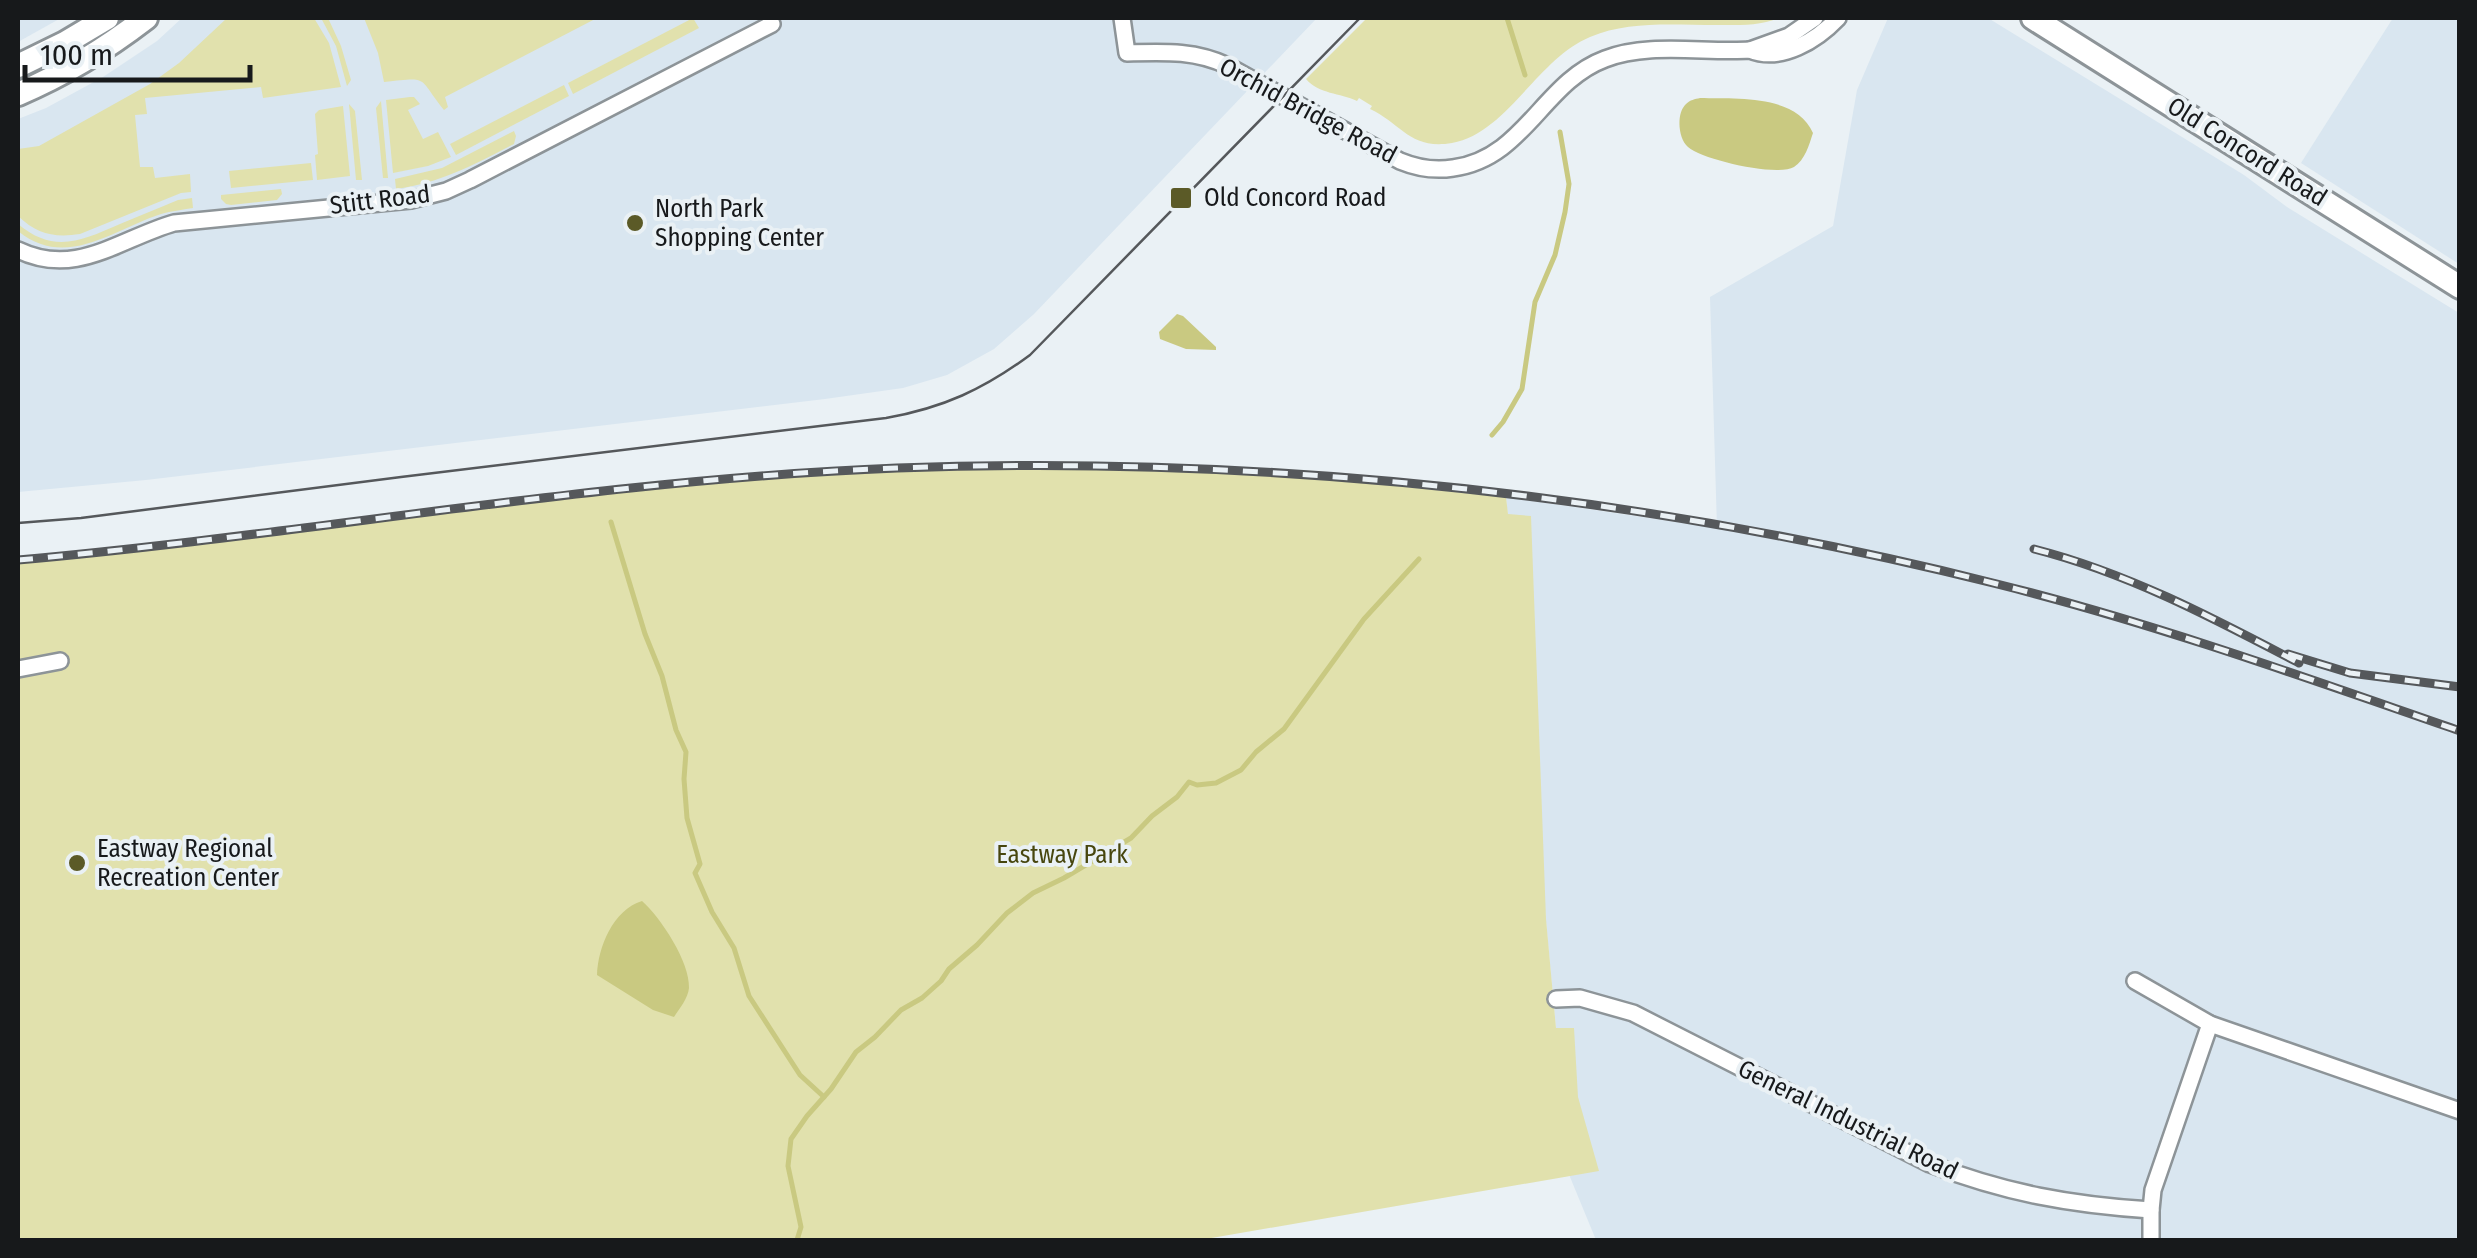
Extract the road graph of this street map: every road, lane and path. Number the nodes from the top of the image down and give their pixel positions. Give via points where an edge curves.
1 (107, 18) edge
2 (146, 18) edge
3 (1122, 18) edge
4 (1815, 18) edge
5 (1838, 18) edge
6 (2034, 18) edge
7 (772, 24) dead end
8 (1750, 50) junction
9 (18, 66) edge
10 (18, 94) edge
11 (18, 250) edge
12 (2460, 287) edge
13 (60, 661) dead end
14 (18, 669) edge
15 (2135, 981) dead end
16 (1556, 999) dead end
17 (2210, 1024) junction
18 (2460, 1111) edge
19 (2150, 1210) junction
20 (2151, 1240) edge

1 - 9 street
2 - 10 street
3 - 8 street, Orchid Bridge Road via 1127,53 1207,57 1405,163 1440,170 1498,152 1577,74 1601,60 1641,51
4 - 8 street, Orchid Bridge Road
5 - 8 street, Orchid Bridge Road via 1793,48
6 - 12 street, Old Concord Road
7 - 11 street, Stitt Road via 429,196 174,223 76,260
13 - 14 street
15 - 17 street
16 - 19 street, General Industrial Road via 1580,998 1633,1013 1970,1180 2085,1206
17 - 18 street
17 - 19 street
19 - 20 street

